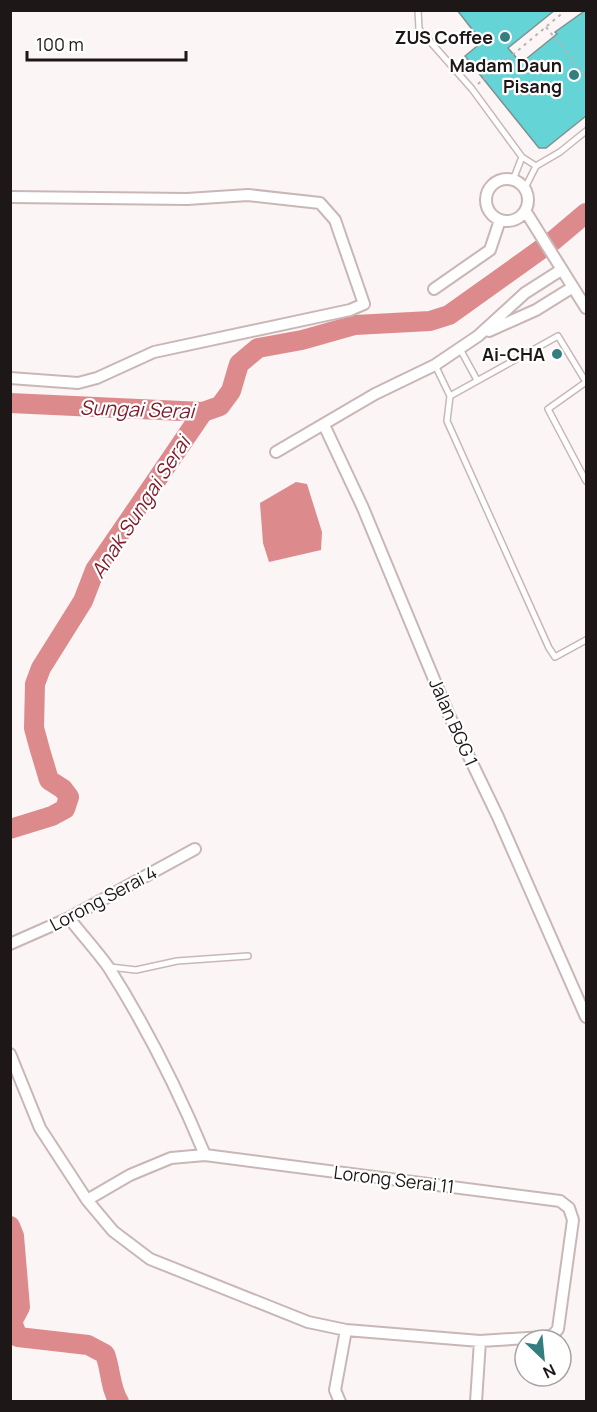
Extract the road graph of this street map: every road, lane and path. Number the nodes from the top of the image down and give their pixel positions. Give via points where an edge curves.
1 (418, 10) edge
2 (566, 10) edge
3 (546, 27) junction
4 (586, 77) edge
5 (472, 89) junction
6 (586, 131) edge
7 (522, 157) junction
8 (536, 166) junction
9 (513, 180) junction
10 (525, 188) junction
11 (10, 197) edge
12 (526, 212) junction
13 (500, 220) junction
14 (561, 270) junction
15 (573, 287) junction
16 (435, 289) dead end
17 (586, 308) edge
18 (478, 336) junction
19 (460, 349) junction
20 (435, 365) junction
21 (10, 378) edge
22 (477, 380) junction
23 (586, 382) edge
24 (450, 396) junction
25 (324, 425) junction
26 (276, 452) dead end
27 (586, 481) edge
28 (586, 640) edge
29 (195, 849) dead end
30 (69, 918) junction
31 (10, 944) edge
32 (248, 956) dead end
33 (108, 967) junction
34 (586, 1017) edge
35 (10, 1054) edge
36 (205, 1155) junction
37 (87, 1200) junction
38 (346, 1330) junction
39 (480, 1341) junction
40 (340, 1401) edge
41 (476, 1401) edge

1 - 5 lane via 419,29
2 - 3 path
3 - 4 path
3 - 5 path
5 - 7 lane
6 - 8 lane
7 - 8 lane
7 - 9 lane
8 - 10 lane
9 - 10 street
9 - 13 street via 495,182 486,194 487,209
10 - 12 street via 529,201
11 - 21 street via 187,199 248,195 320,203 335,220 364,304 154,352 97,378 78,382
12 - 13 street via 512,221
12 - 14 street
13 - 16 street via 489,250
14 - 15 street
14 - 18 street via 525,294
15 - 17 street
15 - 18 street via 536,310
18 - 19 street
19 - 20 street
19 - 22 lane
20 - 24 lane
20 - 25 street via 375,394
22 - 23 lane via 558,336
22 - 24 lane
23 - 27 lane via 548,409
24 - 28 lane via 447,421 549,648 555,657
25 - 26 street
25 - 34 street, Jalan BGG 1 via 448,713
29 - 30 street, Lorong Serai 4
30 - 31 street, Lorong Serai 4
30 - 33 street
32 - 33 lane via 177,961 136,970
33 - 36 street via 170,1077
35 - 37 street via 40,1128
36 - 37 street, Lorong Serai 11 via 171,1158 130,1175
36 - 39 street, Lorong Serai 11 via 560,1201 573,1220 558,1329 553,1335
37 - 38 street via 113,1231 150,1259 308,1322
38 - 39 street
38 - 40 street via 334,1390
39 - 41 street

